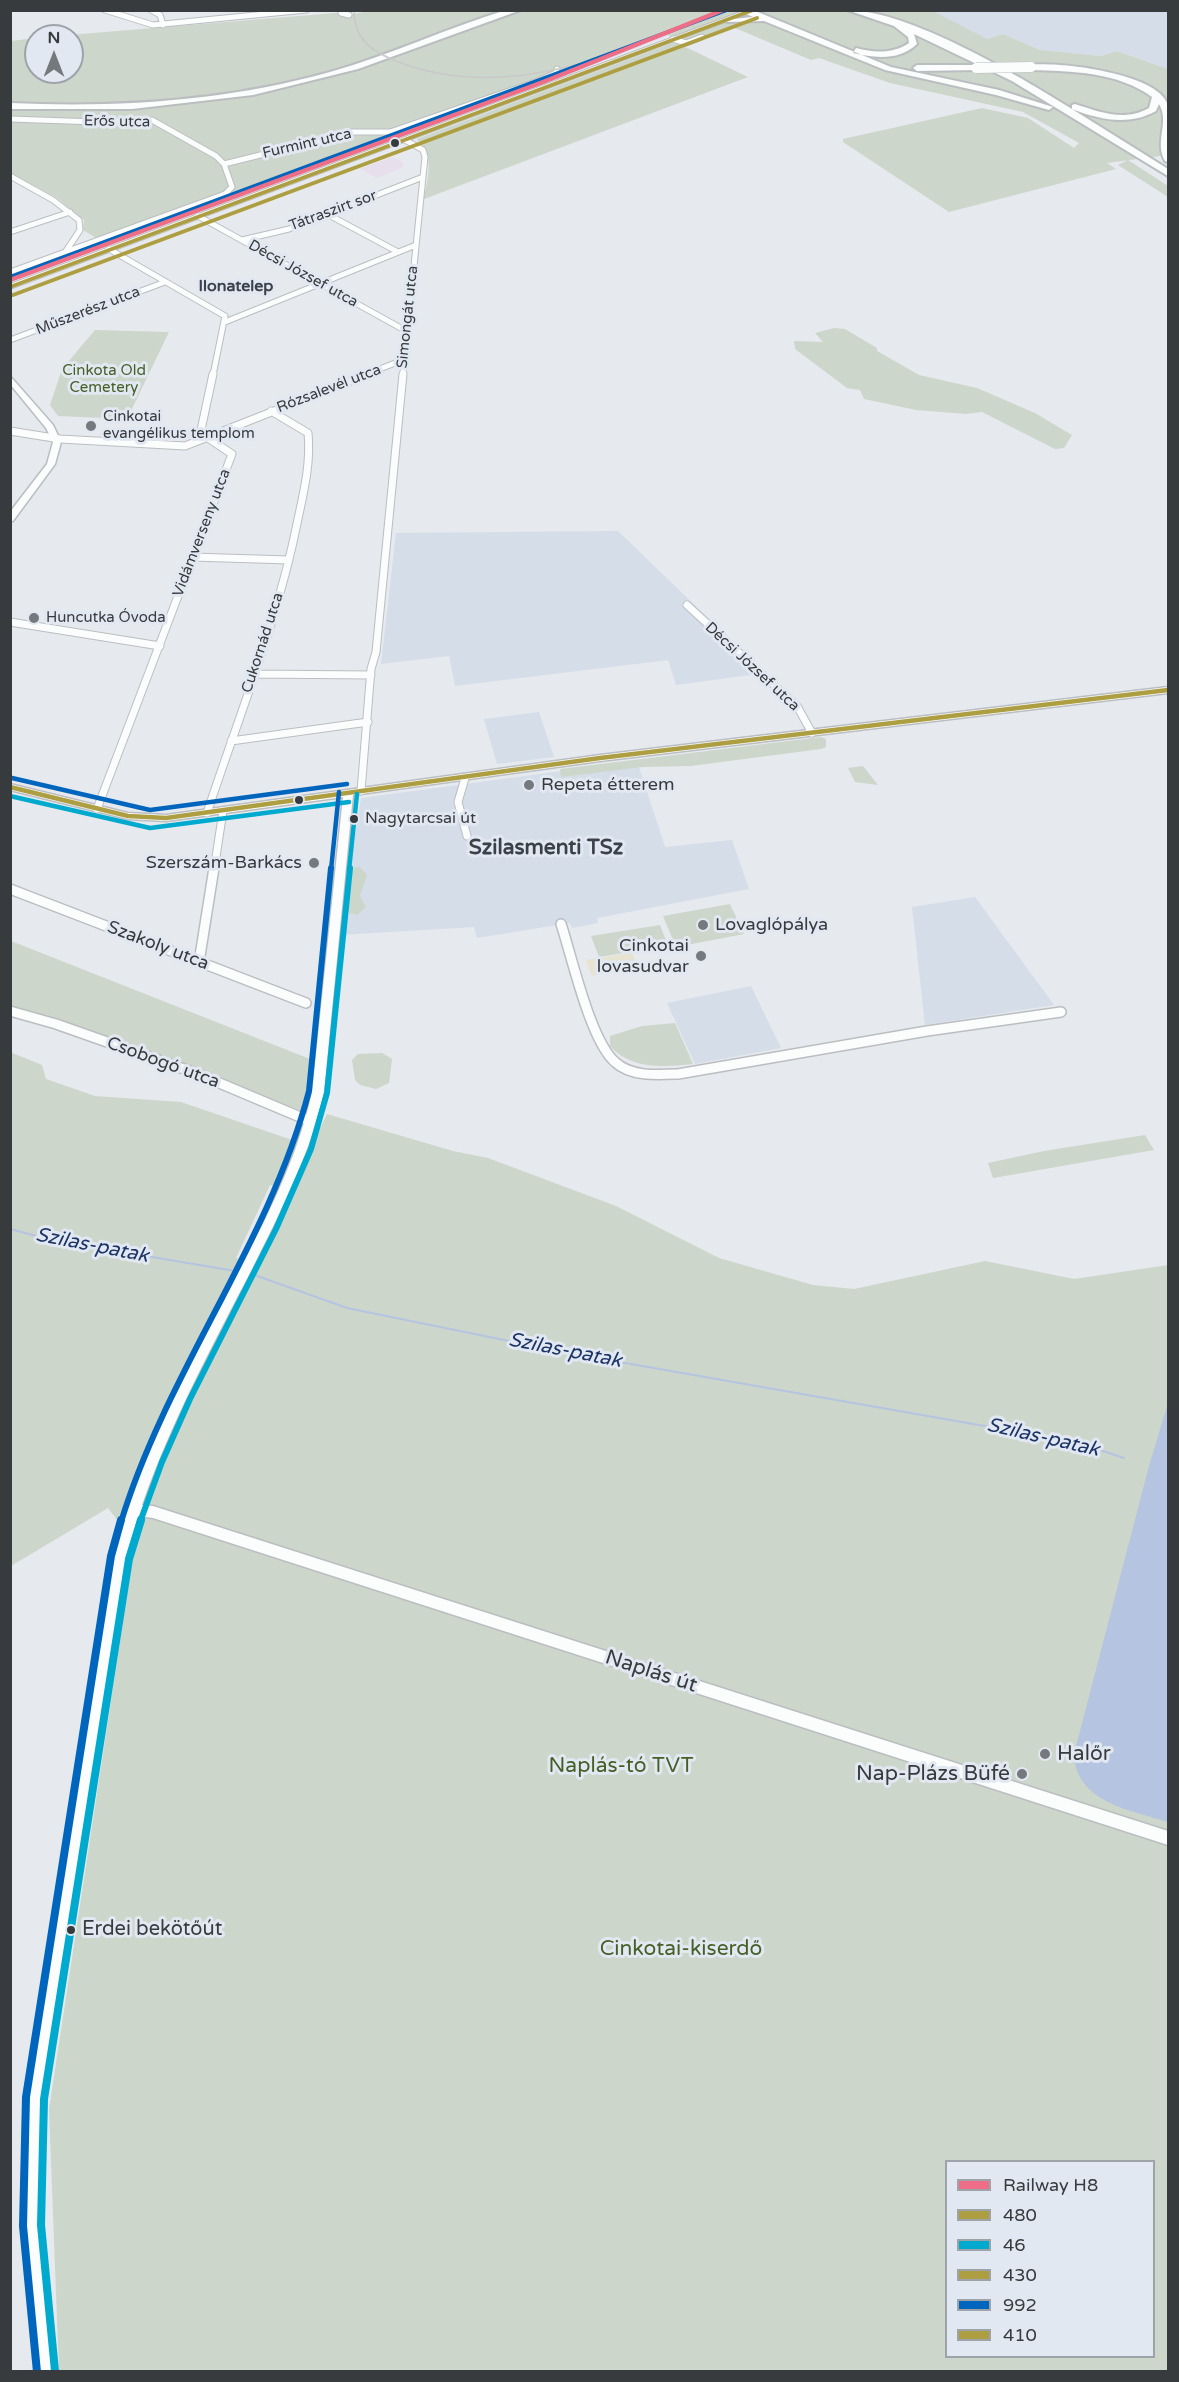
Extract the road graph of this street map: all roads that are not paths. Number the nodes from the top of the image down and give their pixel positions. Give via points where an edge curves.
1 (105, 10) edge
2 (152, 10) edge
3 (306, 10) edge
4 (341, 10) edge
5 (496, 10) edge
6 (517, 10) edge
7 (851, 10) edge
8 (751, 11) edge
9 (250, 13) edge
10 (871, 13) edge
11 (349, 15) dead end
12 (764, 15) edge
13 (727, 20) junction
14 (163, 24) junction
15 (702, 37) dead end
16 (673, 39) junction
17 (837, 48) junction
18 (557, 69) dead end
19 (1156, 97) junction
20 (1058, 99) junction
21 (10, 104) edge
22 (10, 119) edge
23 (1096, 128) junction
24 (405, 140) junction
25 (1168, 159) edge
26 (224, 164) junction
27 (1168, 167) edge
28 (1168, 173) edge
29 (10, 176) edge
30 (423, 177) junction
31 (70, 212) junction
32 (327, 214) junction
33 (198, 216) junction
34 (10, 232) edge
35 (77, 234) junction
36 (104, 237) junction
37 (242, 240) junction
38 (416, 245) junction
39 (109, 249) junction
40 (66, 251) junction
41 (398, 252) junction
42 (10, 272) edge
43 (165, 282) junction
44 (319, 284) junction
45 (10, 287) edge
46 (225, 322) junction
47 (408, 332) junction
48 (10, 340) edge
49 (403, 360) junction
50 (10, 378) edge
51 (271, 411) junction
52 (10, 431) edge
53 (206, 437) junction
54 (56, 438) junction
55 (10, 519) edge
56 (192, 557) junction
57 (289, 560) junction
58 (687, 605) dead end
59 (10, 622) edge
60 (160, 646) junction
61 (253, 674) junction
62 (371, 675) junction
63 (1168, 690) edge
64 (368, 722) junction
65 (812, 734) junction
66 (231, 741) junction
67 (465, 778) junction
68 (10, 788) edge
69 (355, 792) junction
70 (97, 809) junction
71 (223, 811) junction
72 (207, 813) junction
73 (467, 836) dead end
74 (10, 889) edge
75 (561, 924) dead end
76 (199, 962) junction
77 (306, 1003) dead end
78 (10, 1011) edge
79 (1061, 1012) dead end
80 (312, 1122) junction
81 (133, 1509) junction
82 (1168, 1838) edge
83 (46, 2372) edge

1 - 14 street via 153,25
2 - 14 street via 160,15
3 - 9 street
4 - 11 street
5 - 21 highway via 334,68 253,87 128,102
6 - 21 highway via 342,71 255,92 118,107
7 - 10 highway
8 - 12 highway
8 - 13 main road
9 - 14 street
10 - 17 highway via 907,31 913,44 900,51 877,54
10 - 20 highway via 953,38
10 - 23 highway via 971,53
12 - 13 highway
12 - 17 highway
13 - 16 main road
15 - 16 street via 686,43
16 - 24 main road
17 - 19 highway, bridge via 911,68 1069,68 1107,74 1140,86
17 - 23 highway via 891,70 1032,101
18 - 26 street, Furmint utca via 538,81 390,132 353,132
19 - 20 highway via 1151,112 1127,117 1092,114
19 - 25 highway via 1167,112 1164,147
20 - 27 highway
22 - 26 street, Erős utca via 152,120
23 - 28 highway
24 - 30 street, Simongát utca via 423,150
24 - 33 main road
26 - 36 street via 232,187 225,194
29 - 31 street
30 - 32 street, Tátraszirt sor
30 - 38 street, Simongát utca
31 - 34 street
31 - 35 street via 80,220
32 - 37 street, Tátraszirt sor via 289,229
32 - 41 street
33 - 37 street, Décsi József utca
33 - 39 main road
35 - 36 street via 88,239
35 - 40 street
36 - 40 street
37 - 44 street, Décsi József utca
38 - 41 street
38 - 47 street, Simongát utca
39 - 43 street
39 - 45 main road
40 - 42 street
41 - 44 street
43 - 46 street via 225,316
43 - 48 street, Műszerész utca
44 - 46 street
44 - 47 street, Décsi József utca
46 - 53 street via 201,430
47 - 49 street, Simongát utca
49 - 51 street, Rózsalevél utca
49 - 62 street, Simongát utca via 390,522
50 - 54 main road
51 - 53 street, Rózsalevél utca
51 - 57 street, Cukornád utca via 308,433 310,448
52 - 54 street, Rózsalevél utca
53 - 54 street, Rózsalevél utca via 171,447
53 - 56 street, Vidámverseny utca via 232,454
54 - 55 main road via 54,459
56 - 57 street
56 - 60 street, Vidámverseny utca
57 - 61 street, Cukornád utca
58 - 65 street, Décsi József utca via 797,706
59 - 60 street
60 - 70 street, Vidámverseny utca
61 - 62 street
61 - 66 street, Cukornád utca
62 - 64 street, Simongát utca
63 - 65 main road
64 - 66 street
64 - 69 street, Simongát utca
65 - 67 main road
66 - 72 street, Cukornád utca
67 - 69 main road
67 - 73 street via 458,802
68 - 70 main road
69 - 71 main road
69 - 80 main road, Simongát utca
70 - 72 main road via 150,819
71 - 72 main road
71 - 76 street
74 - 76 street, Szakoly utca
75 - 79 street via 601,1040 614,1061 653,1075
76 - 77 street, Szakoly utca
78 - 80 street, Csobogó utca via 198,1074
80 - 81 main road, Simongát utca via 287,1188 159,1444
81 - 82 main road, Naplás út via 153,1512
81 - 83 main road, Simongát utca via 110,1610 35,2098 32,2225

